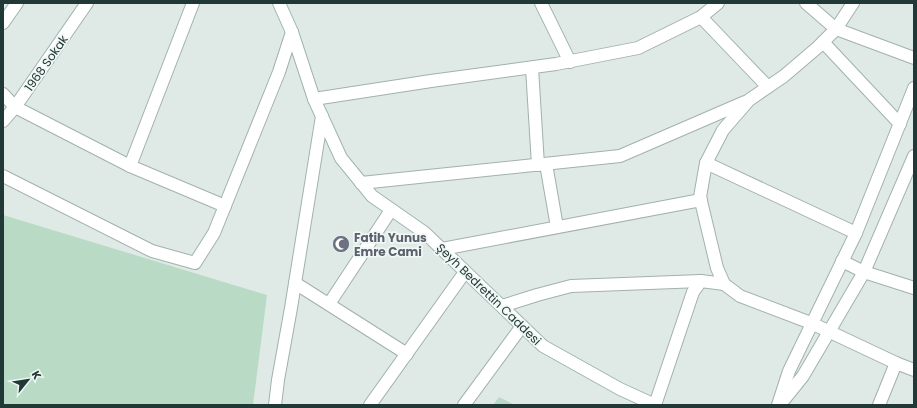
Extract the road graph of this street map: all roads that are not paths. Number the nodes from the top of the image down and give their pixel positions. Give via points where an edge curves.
1 (17, 3) edge
2 (87, 3) edge
3 (193, 3) edge
4 (280, 3) edge
5 (541, 3) edge
6 (718, 3) edge
7 (806, 3) edge
8 (853, 3) edge
9 (701, 18) junction
10 (3, 23) edge
11 (836, 29) junction
12 (292, 32) junction
13 (823, 42) junction
14 (914, 58) edge
15 (570, 62) junction
16 (532, 68) junction
17 (768, 87) junction
18 (914, 88) edge
19 (3, 94) edge
20 (314, 99) junction
21 (749, 100) junction
22 (15, 107) junction
23 (322, 116) junction
24 (3, 121) edge
25 (900, 124) junction
26 (914, 156) edge
27 (706, 163) junction
28 (542, 164) junction
29 (130, 166) junction
30 (3, 176) edge
31 (361, 183) junction
32 (701, 200) junction
33 (225, 206) junction
34 (391, 210) junction
35 (558, 227) junction
36 (856, 233) junction
37 (442, 249) junction
38 (842, 261) junction
39 (465, 272) junction
40 (864, 272) junction
41 (701, 281) junction
42 (295, 283) junction
43 (724, 284) junction
44 (914, 288) edge
45 (329, 304) junction
46 (502, 306) junction
47 (812, 323) junction
48 (522, 326) junction
49 (830, 332) junction
50 (407, 354) junction
51 (896, 363) junction
52 (914, 370) edge
53 (275, 405) edge
54 (370, 405) edge
55 (464, 405) edge
56 (655, 405) edge
57 (779, 405) edge
58 (879, 405) edge

1 - 10 street
2 - 22 street, 1968 Sokak
3 - 29 street
4 - 12 street, Şeyh Bedrettin Caddesi
5 - 15 street
6 - 9 street
7 - 11 street
8 - 11 street
9 - 15 street via 638,48
9 - 17 street
11 - 13 street
11 - 14 street
12 - 20 street, Şeyh Bedrettin Caddesi
12 - 33 street via 279,72
13 - 17 street
13 - 25 street
15 - 16 street
16 - 20 street
16 - 28 street
17 - 21 street
18 - 25 street
19 - 22 street
20 - 23 street, Şeyh Bedrettin Caddesi
21 - 27 street via 723,130
21 - 28 street via 620,156
22 - 24 street, 1968 Sokak
22 - 29 street
23 - 31 street, Şeyh Bedrettin Caddesi via 342,158
23 - 42 street
25 - 36 street
26 - 40 street
27 - 32 street
27 - 36 street
28 - 31 street
28 - 35 street
29 - 33 street
30 - 33 street via 152,251 195,263 214,233
31 - 34 street, Şeyh Bedrettin Caddesi via 372,196
32 - 35 street
32 - 43 street via 717,268
34 - 37 street, Şeyh Bedrettin Caddesi via 425,233
34 - 45 street
35 - 37 street
36 - 38 street
37 - 39 street, Şeyh Bedrettin Caddesi
38 - 40 street
38 - 47 street
39 - 46 street, Şeyh Bedrettin Caddesi
39 - 50 street
40 - 44 street
40 - 49 street
41 - 43 street
41 - 46 street via 571,286
41 - 56 street via 693,292
42 - 45 street
42 - 53 street
43 - 47 street via 740,296
45 - 50 street
46 - 48 street, Şeyh Bedrettin Caddesi
47 - 49 street
47 - 57 street via 789,371
48 - 55 street
48 - 56 street, Şeyh Bedrettin Caddesi via 543,346 620,389
49 - 51 street
49 - 57 street via 803,376
50 - 54 street
51 - 52 street
51 - 58 street

